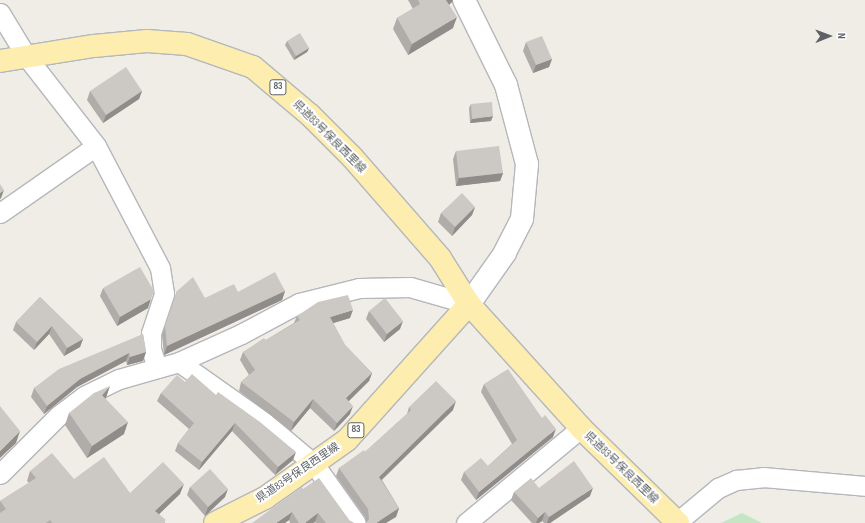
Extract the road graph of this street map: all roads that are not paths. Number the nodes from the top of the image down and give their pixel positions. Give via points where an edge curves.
1 (464, 0) edge
2 (0, 13) edge
3 (26, 56) junction
4 (0, 61) edge
5 (96, 146) junction
6 (0, 213) edge
7 (469, 304) junction
8 (179, 362) junction
9 (157, 368) junction
10 (581, 428) junction
11 (314, 464) junction
12 (0, 474) edge
13 (865, 486) edge
14 (215, 523) edge
15 (356, 523) edge
16 (466, 523) edge
17 (677, 523) edge

1 - 7 street via 506,85 527,164 522,218 505,253
2 - 3 street
3 - 4 main road, 県道83号保良西里線 / 83
3 - 5 street
3 - 7 main road, 県道83号保良西里線 / 83 via 147,41 187,44 253,67 310,115 352,158 440,258
5 - 6 street
5 - 9 street via 160,268 164,294 151,333 151,349
7 - 8 street via 410,287 358,288 299,303
7 - 10 main road, 県道83号保良西里線 / 83
7 - 11 main road, 県道83号保良西里線 / 83 via 347,440
8 - 9 street
8 - 11 street via 264,422
9 - 12 street via 119,379 84,396 36,436
10 - 16 street
10 - 17 main road, 県道83号保良西里線 / 83
11 - 14 main road, 県道83号保良西里線 / 83 via 265,498
11 - 15 street
13 - 17 street via 763,477 736,480 718,488

